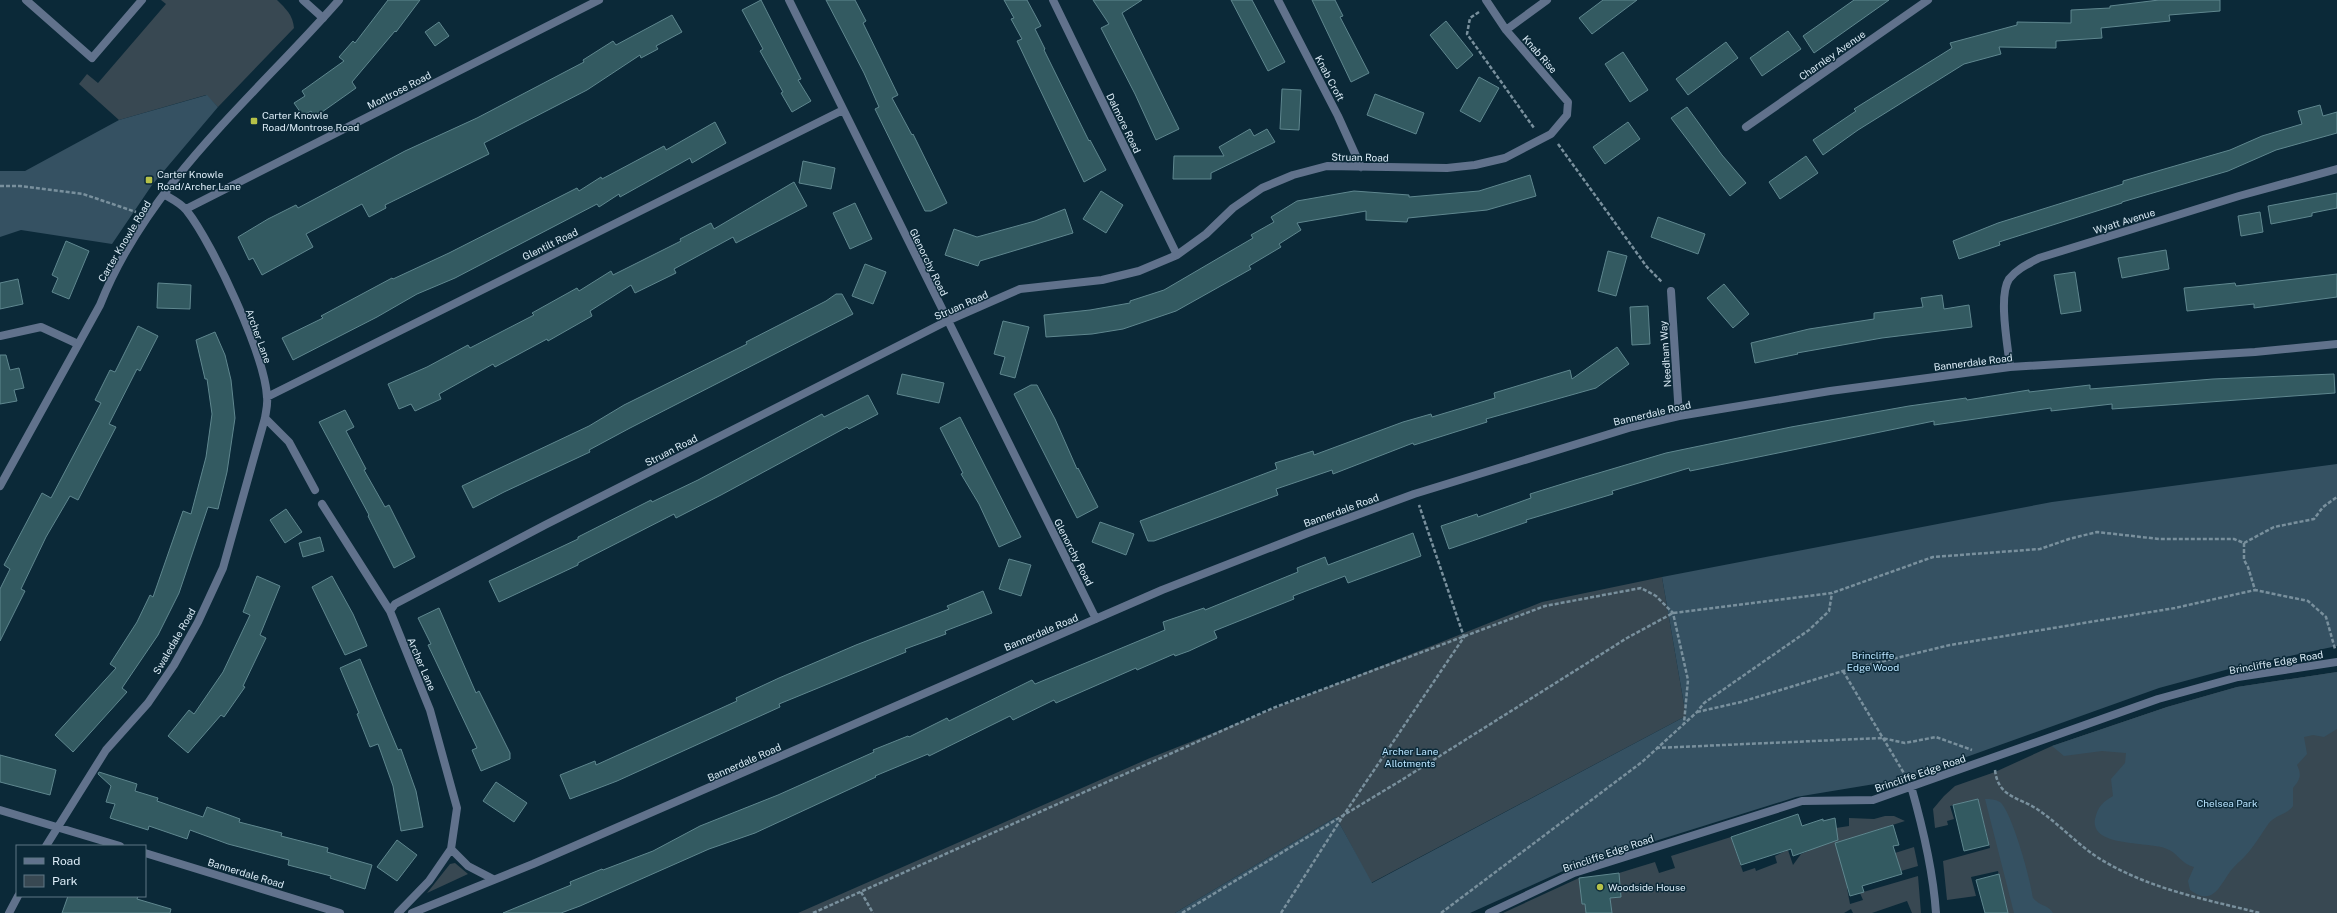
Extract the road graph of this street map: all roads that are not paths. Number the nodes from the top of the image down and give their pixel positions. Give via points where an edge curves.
1 (26, 0) edge
2 (142, 0) edge
3 (303, 0) edge
4 (339, 0) edge
5 (599, 0) edge
6 (789, 0) edge
7 (1053, 0) edge
8 (1278, 0) edge
9 (1486, 0) edge
10 (1547, 0) edge
11 (1927, 0) edge
12 (323, 18) junction
13 (1506, 30) junction
14 (843, 110) junction
15 (1563, 121) joint
16 (1746, 127) dead end
17 (1361, 167) junction
18 (2337, 169) edge
19 (165, 195) junction
20 (186, 209) junction
21 (1177, 255) junction
22 (1671, 291) road end
23 (947, 322) junction
24 (0, 336) edge
25 (78, 344) junction
26 (2337, 344) edge
27 (2010, 367) junction
28 (267, 397) junction
29 (1679, 416) junction
30 (265, 418) junction
31 (0, 486) edge
32 (315, 490) dead end
33 (322, 504) dead end
34 (390, 611) junction
35 (1096, 619) junction
36 (2337, 662) edge
37 (1911, 786) junction
38 (0, 810) edge
39 (58, 828) junction
40 (47, 845) edge
41 (117, 845) edge
42 (451, 849) junction
43 (146, 853) edge
44 (493, 879) junction
45 (17, 897) edge
46 (9, 913) edge
47 (340, 913) edge
48 (398, 913) edge
49 (412, 913) edge
50 (1489, 913) edge
51 (1936, 913) edge

1 - 2 street via 92,58
3 - 12 street
4 - 12 street, Carter Knowle Road
5 - 20 street, Montrose Road
6 - 14 street, Glenorchy Road
7 - 21 street, Dalmore Road
8 - 17 street, Knab Croft via 1338,116
9 - 13 street, Knab Rise
10 - 13 street
11 - 16 street, Charnley Avenue
12 - 19 street, Carter Knowle Road via 235,111
13 - 15 street, Knab Rise via 1565,96 1568,109
14 - 23 street, Glenorchy Road
14 - 28 street, Glentilt Road
15 - 17 street, Struan Road via 1552,134 1505,158 1475,165 1447,168
17 - 21 street, Struan Road via 1328,166 1293,175 1262,188 1233,208 1206,234
18 - 27 street, Wyatt Avenue via 2239,196 2039,258 2020,268 2008,280 2004,295
19 - 20 street, Archer Lane
19 - 25 street, Carter Knowle Road via 149,216 111,279
20 - 28 street, Archer Lane via 236,301 259,360
21 - 23 street, Struan Road via 1139,271 1102,280 1020,289
22 - 29 street, Needham Way
23 - 34 street, Struan Road via 545,525 395,604
23 - 35 street, Glenorchy Road
24 - 25 street via 40,327
25 - 31 street, Carter Knowle Road
26 - 27 street, Bannerdale Road via 2255,352
27 - 29 street, Bannerdale Road via 1830,391
28 - 30 street, Archer Lane
29 - 35 street, Bannerdale Road via 1632,427 1414,494 1308,533
30 - 32 street via 289,442
30 - 39 street, Swaledale Road via 223,568 198,622 174,665 157,690 106,750
33 - 34 street, Archer Lane
34 - 42 street, Archer Lane via 430,710 452,782 458,808
35 - 44 street, Bannerdale Road via 730,779
36 - 37 street, Brincliffe Edge Road via 2238,677 2158,699
37 - 50 street, Brincliffe Edge Road via 1873,800 1802,801 1574,873
37 - 51 street via 1926,838
38 - 39 street
39 - 40 street, Swaledale Road
39 - 41 street
42 - 44 street via 468,866
42 - 48 street, Archer Lane via 429,880
43 - 47 street, Bannerdale Road
44 - 49 street, Bannerdale Road
45 - 46 street

